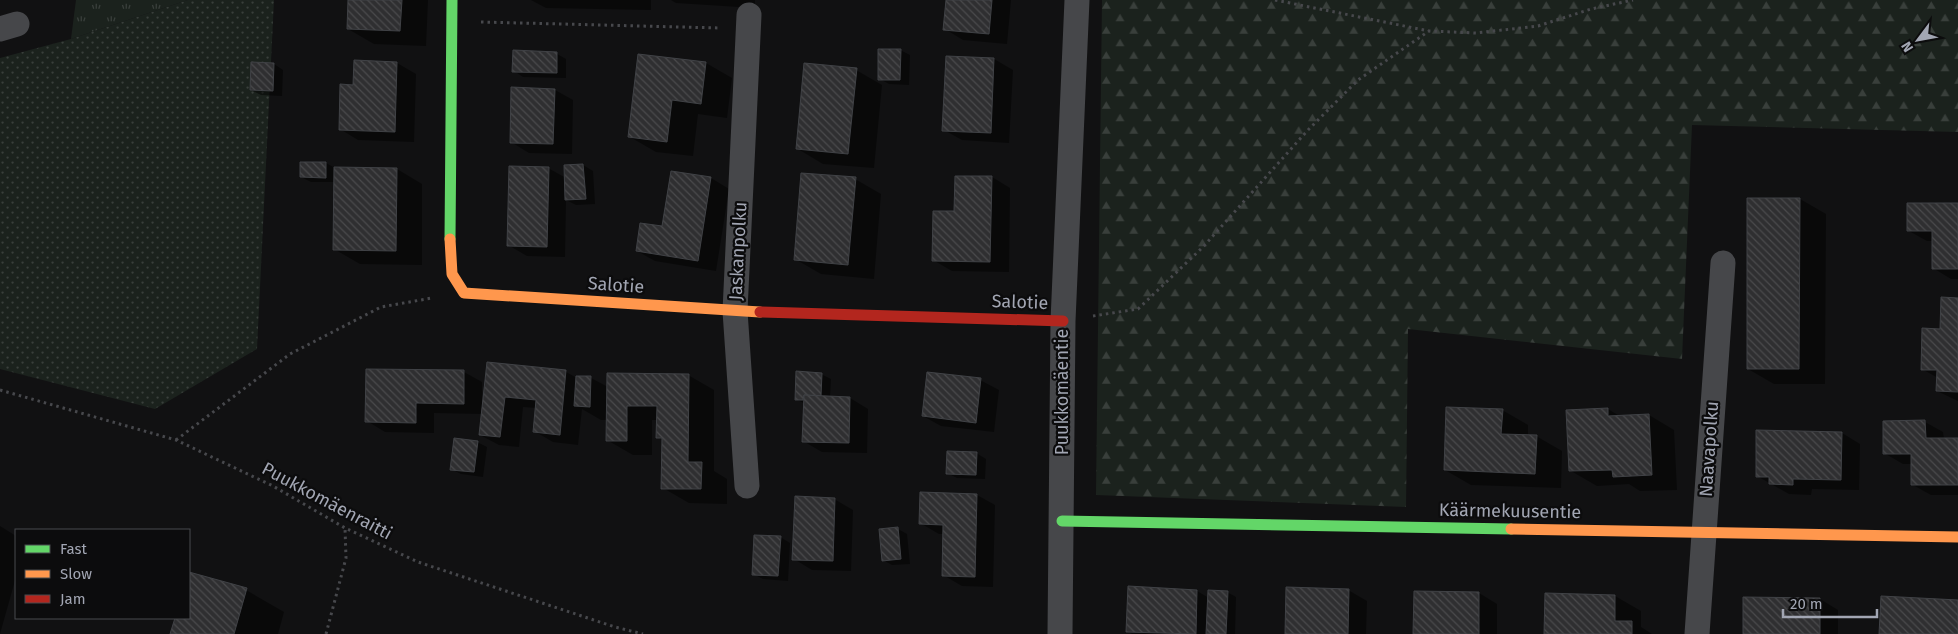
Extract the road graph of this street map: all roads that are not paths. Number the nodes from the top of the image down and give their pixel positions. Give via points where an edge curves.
1 (452, 0) edge
2 (1077, 0) edge
3 (748, 22) road end
4 (1723, 263) dead end
5 (736, 311) junction
6 (1063, 321) junction
7 (747, 486) dead end
8 (1062, 522) junction
9 (1703, 532) junction
10 (1958, 537) edge
11 (1060, 634) edge
12 (1697, 634) edge

1 - 5 street, Salotie via 450,254 452,274 464,293
2 - 6 street, Puukkomäentie
3 - 5 street, Jaskanpolku
4 - 9 street, Naavapolku
5 - 6 street, Salotie
5 - 7 street, Jaskanpolku
6 - 8 street, Puukkomäentie
8 - 9 street, Käärmekuusentie
8 - 11 street, Puukkomäentie
9 - 10 street, Käärmekuusentie
9 - 12 street, Naavapolku

